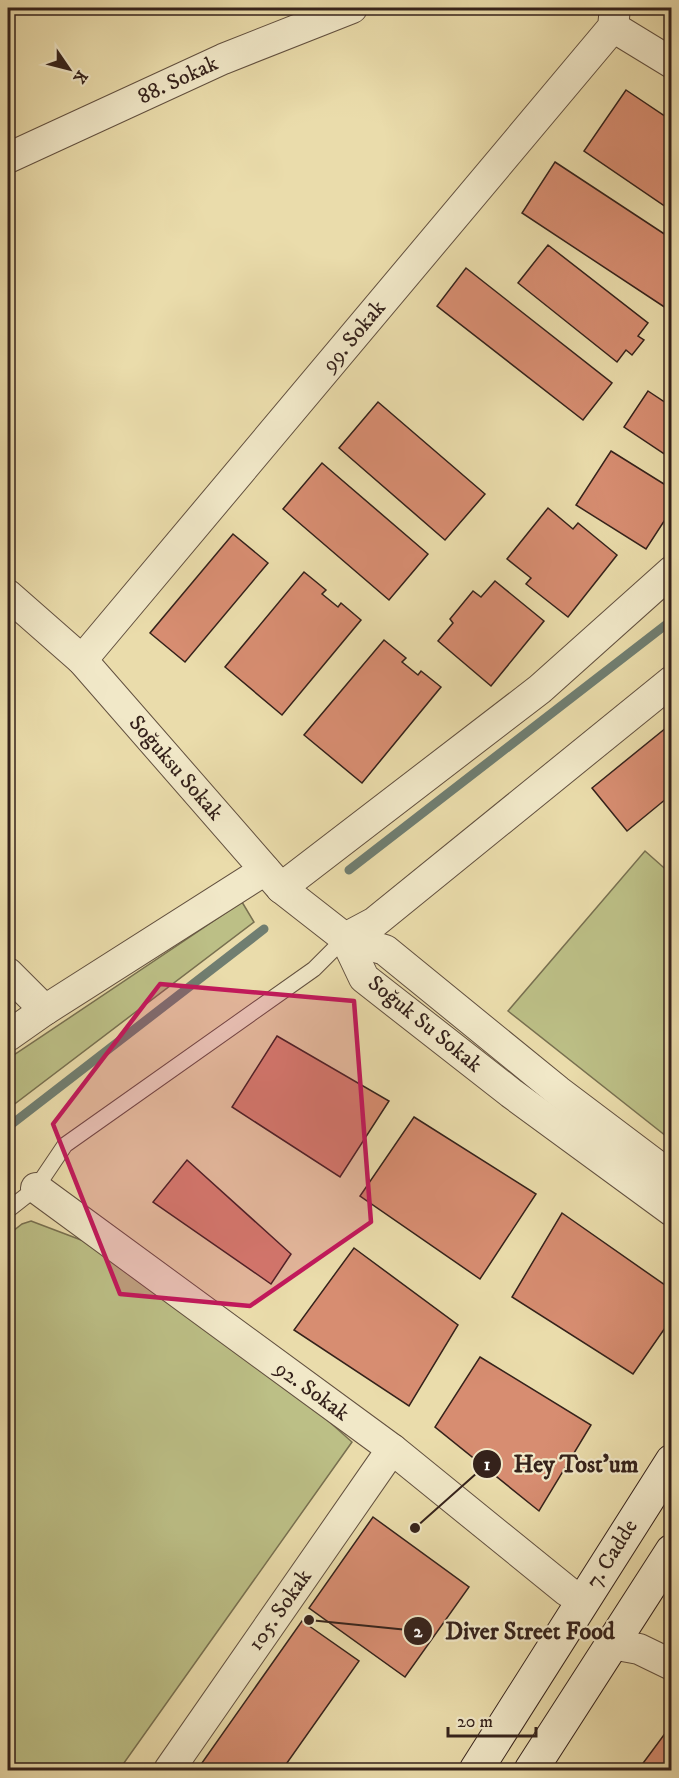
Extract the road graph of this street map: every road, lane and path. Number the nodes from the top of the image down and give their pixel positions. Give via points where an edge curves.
1 (352, 8) edge
2 (614, 17) edge
3 (672, 63) edge
4 (8, 158) edge
5 (672, 571) edge
6 (8, 595) edge
7 (82, 660) junction
8 (672, 681) edge
9 (273, 879) junction
10 (345, 938) junction
11 (8, 973) edge
12 (45, 1010) junction
13 (8, 1036) edge
14 (672, 1177) edge
15 (36, 1188) junction
16 (8, 1210) edge
17 (672, 1211) edge
18 (392, 1449) junction
19 (672, 1461) edge
20 (672, 1551) edge
21 (583, 1601) junction
22 (612, 1644) junction
23 (672, 1665) edge
24 (169, 1770) edge
25 (476, 1770) edge
26 (531, 1770) edge

1 - 4 street, 88. Sokak via 223,59
2 - 3 street
2 - 7 street, 99. Sokak
5 - 9 street via 540,689
6 - 7 street, Soğuksu Sokak
7 - 9 street, Soğuksu Sokak
8 - 10 street via 375,922
9 - 10 street, Soğuksu Sokak
9 - 12 street
10 - 14 street, Soğuk Su Sokak via 385,950 548,1083
10 - 15 lane via 314,969 65,1145
10 - 17 street, Soğuk Su Sokak via 364,978 511,1093
11 - 12 street
12 - 13 street
15 - 16 lane
15 - 18 street, 92. Sokak
18 - 21 street, 92. Sokak
18 - 24 street, 105. Sokak
19 - 21 main road, 7. Cadde
20 - 22 main road
21 - 25 main road, 7. Cadde
22 - 23 street via 639,1649
22 - 26 main road

